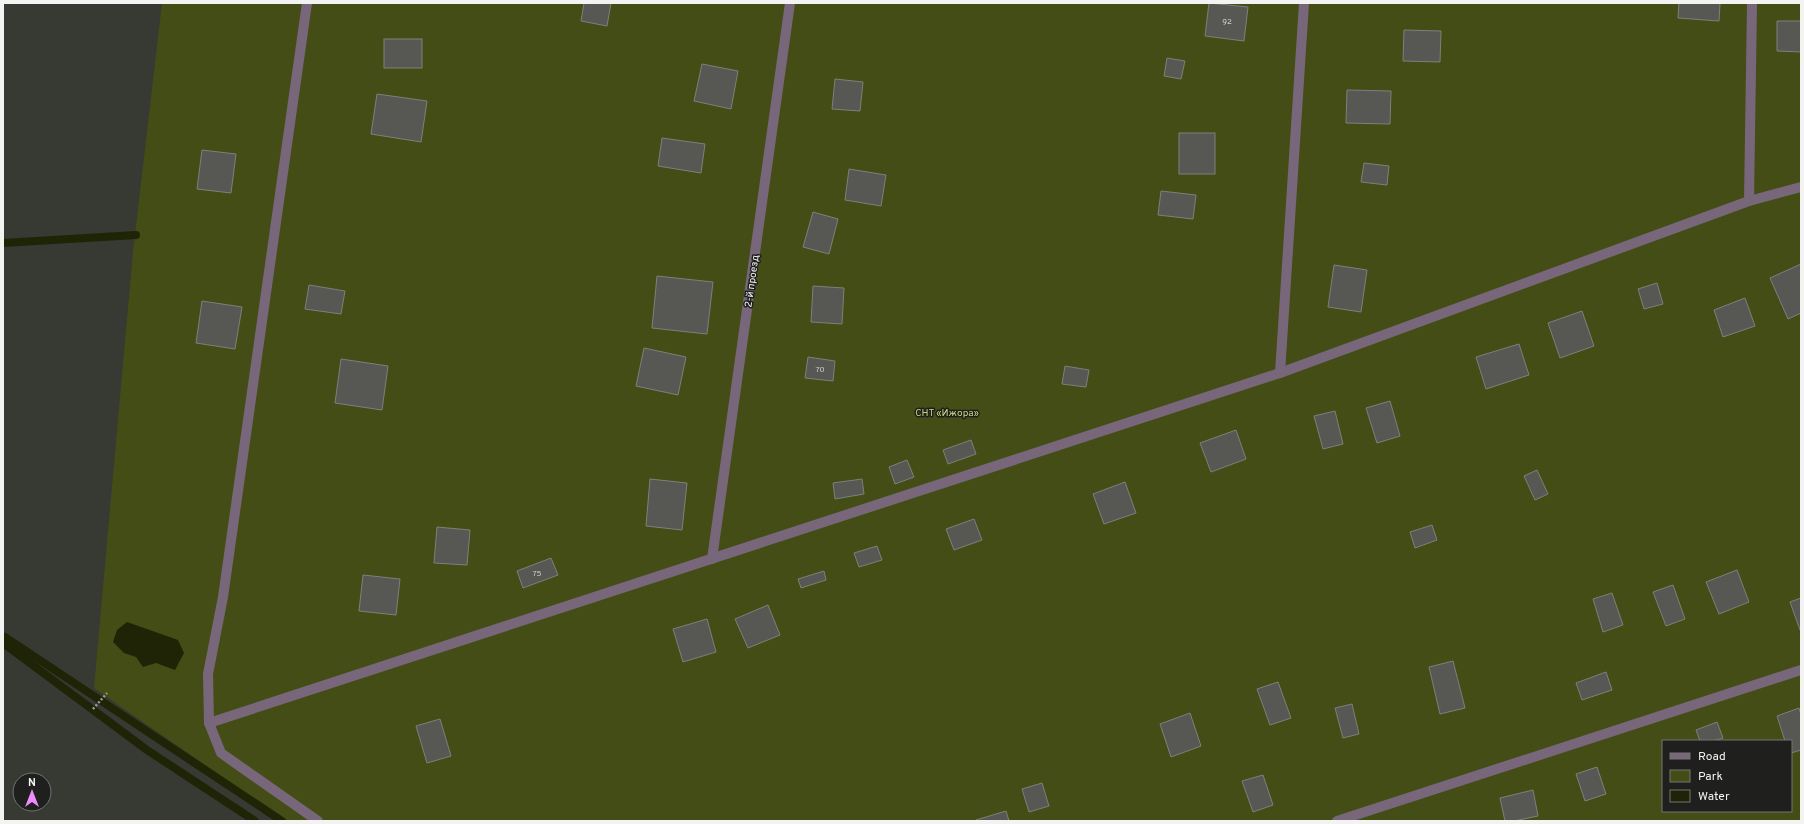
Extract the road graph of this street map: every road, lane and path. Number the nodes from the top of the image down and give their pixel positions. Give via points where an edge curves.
1 (306, 3) edge
2 (790, 3) edge
3 (1304, 3) edge
4 (1752, 3) edge
5 (1801, 187) edge
6 (1749, 202) junction
7 (1280, 373) junction
8 (712, 559) junction
9 (1801, 670) edge
10 (107, 693) dead end
11 (92, 709) dead end
12 (209, 723) junction
13 (318, 821) edge
14 (1337, 821) edge

1 - 12 street via 223,597 208,674
2 - 8 street, 2-й проезд
3 - 7 street
4 - 6 street
5 - 6 street
6 - 7 street
7 - 8 street
8 - 12 street
9 - 14 street
10 - 11 path
12 - 13 street via 222,753

